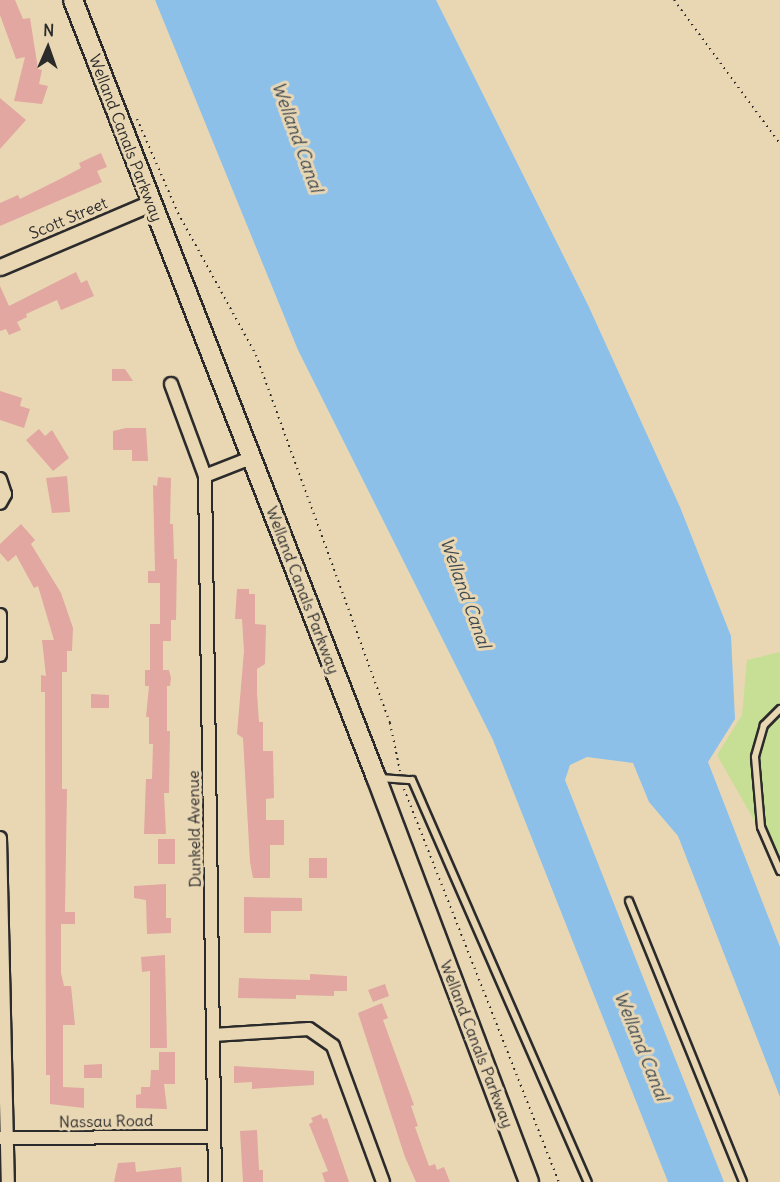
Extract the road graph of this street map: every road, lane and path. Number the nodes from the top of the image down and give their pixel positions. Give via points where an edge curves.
1 (73, 0) edge
2 (674, 0) edge
3 (136, 115) dead end
4 (780, 144) edge
5 (151, 203) junction
6 (0, 267) edge
7 (171, 384) dead end
8 (251, 458) junction
9 (205, 476) junction
10 (0, 479) edge
11 (0, 503) edge
12 (0, 615) edge
13 (0, 655) edge
14 (780, 709) edge
15 (376, 777) junction
16 (402, 779) junction
17 (0, 838) edge
18 (780, 871) edge
19 (629, 901) dead end
20 (213, 1035) junction
21 (213, 1137) junction
22 (3, 1138) edge
23 (8, 1182) edge
24 (214, 1182) edge
25 (383, 1182) edge
26 (529, 1182) edge
27 (560, 1182) edge
28 (588, 1182) edge
29 (743, 1182) edge

1 - 5 main road, Welland Canals Parkway
2 - 4 path
3 - 16 path via 178,213 256,355 390,723
5 - 6 street, Scott Street
5 - 8 main road, Welland Canals Parkway
7 - 9 street, Dunkeld Avenue
8 - 9 street
8 - 15 main road, Welland Canals Parkway
9 - 20 street, Dunkeld Avenue
10 - 11 street via 5,494
12 - 13 street
14 - 18 lane via 764,725 755,757 761,826
15 - 16 lane
15 - 26 main road, Welland Canals Parkway
16 - 27 path via 505,1052
16 - 28 lane via 412,780
17 - 22 street
19 - 29 lane
20 - 21 street, Dunkeld Avenue
20 - 25 street via 309,1029 333,1046
21 - 22 street, Nassau Road
21 - 24 street, Dunkeld Avenue
22 - 23 street

